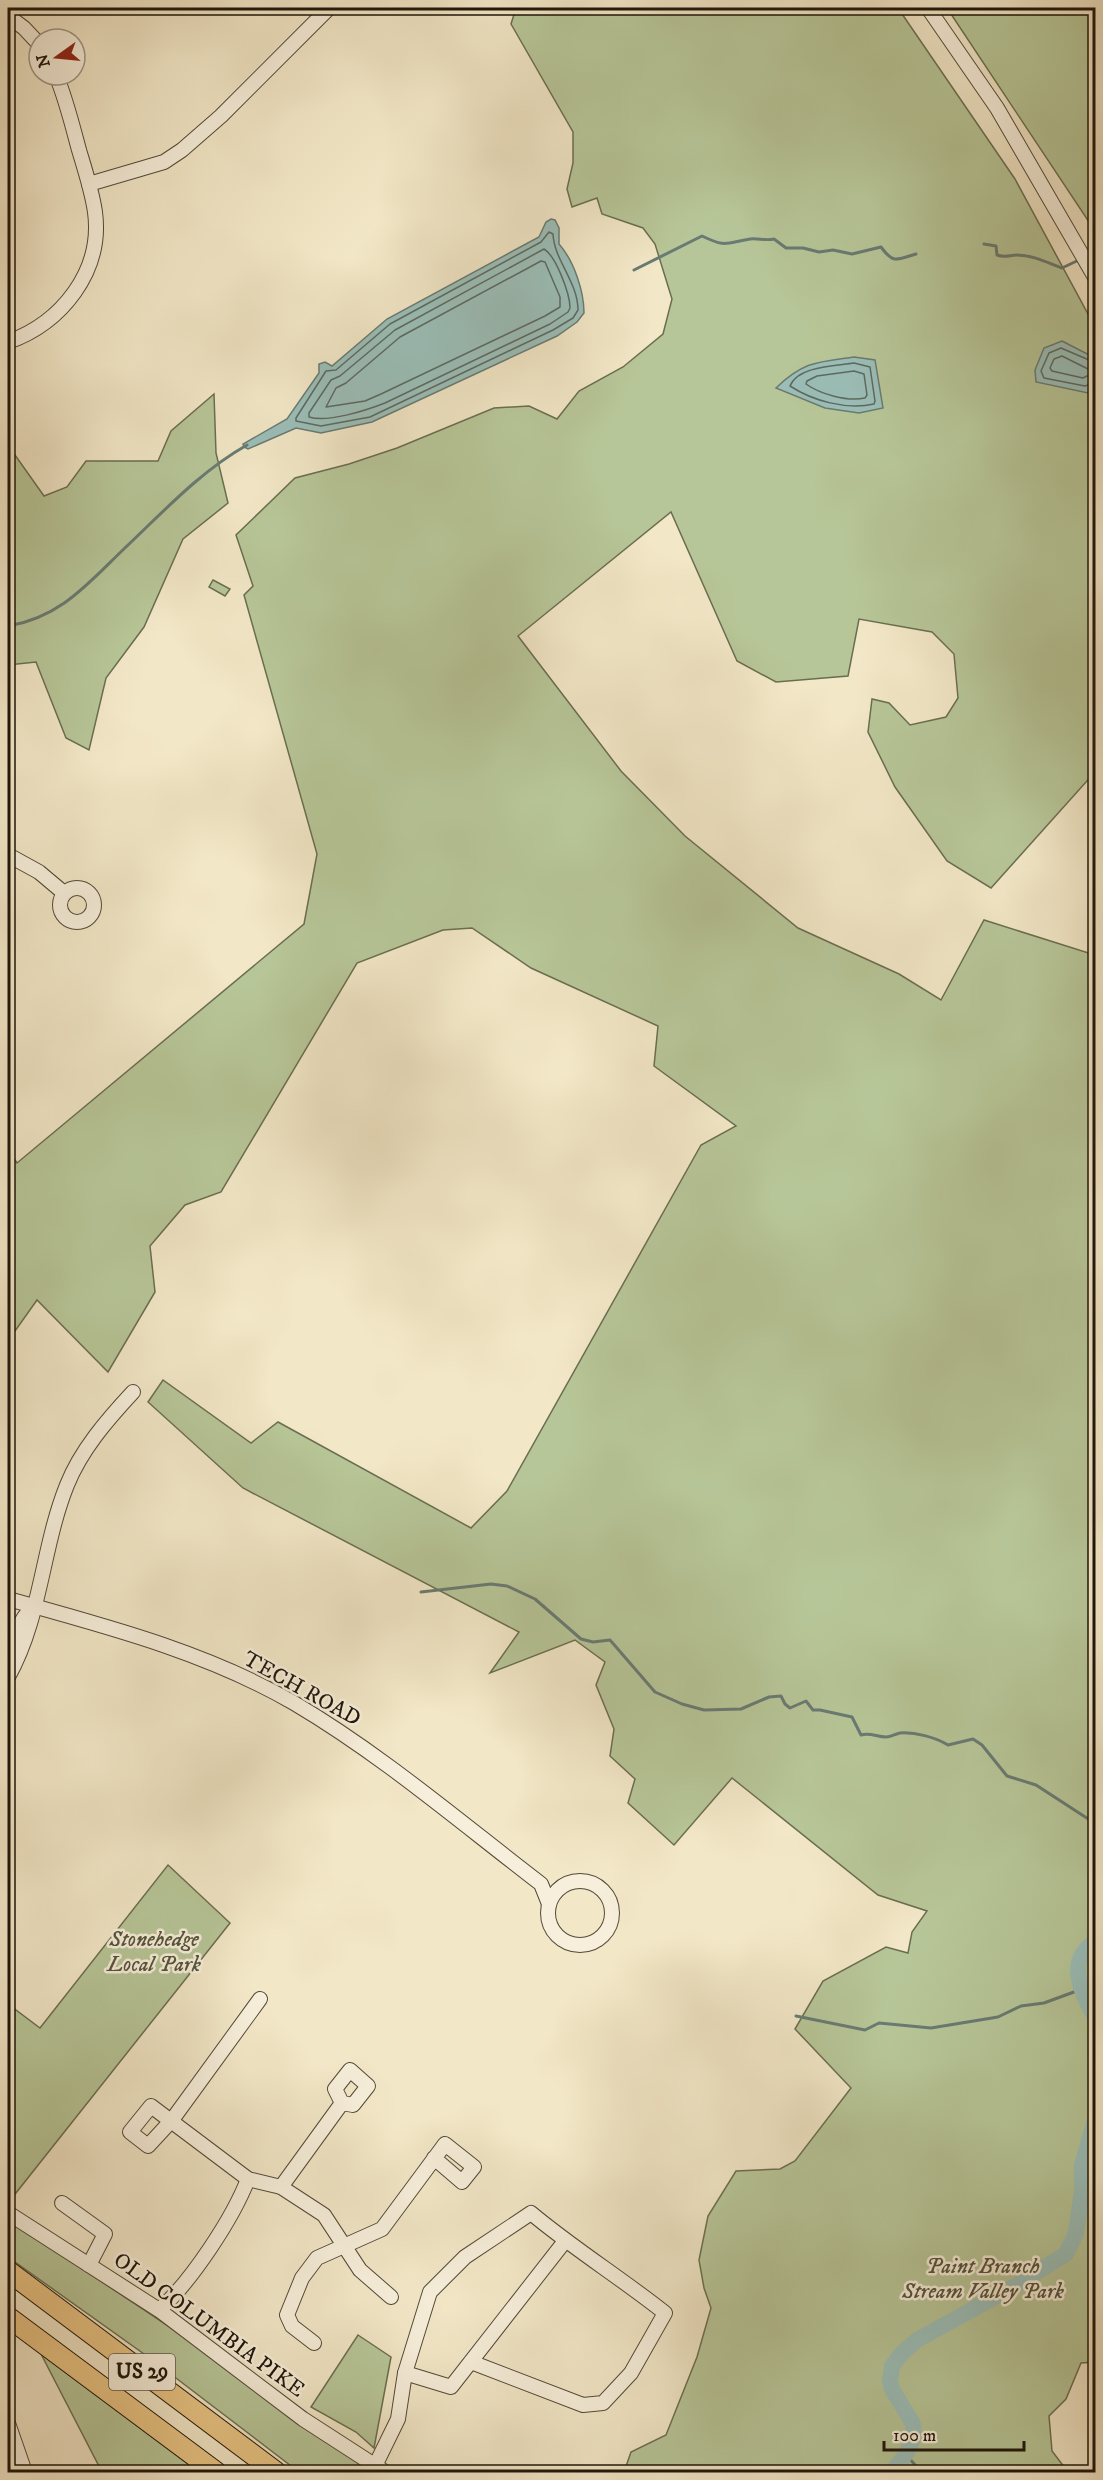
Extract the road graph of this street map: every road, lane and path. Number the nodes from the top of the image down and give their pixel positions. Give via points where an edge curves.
1 (329, 8) edge
2 (928, 8) edge
3 (8, 16) edge
4 (27, 31) edge
5 (60, 87) edge
6 (89, 184) junction
7 (1095, 279) edge
8 (8, 342) edge
9 (8, 855) edge
10 (64, 893) dead end
11 (133, 1392) dead end
12 (8, 1599) edge
13 (33, 1606) junction
14 (8, 1677) edge
15 (541, 1884) junction
16 (564, 1884) junction
17 (549, 1904) junction
18 (260, 1999) dead end
19 (342, 2103) dead end
20 (434, 2158) dead end
21 (248, 2179) junction
22 (281, 2187) junction
23 (62, 2203) dead end
24 (8, 2213) edge
25 (565, 2241) junction
26 (344, 2247) junction
27 (89, 2265) junction
28 (8, 2271) edge
29 (391, 2297) dead end
30 (159, 2310) junction
31 (8, 2317) edge
32 (314, 2343) dead end
33 (471, 2362) junction
34 (405, 2373) junction
35 (8, 2423) edge
36 (380, 2469) edge
37 (26, 2472) edge
38 (216, 2472) edge
39 (276, 2472) edge

1 - 6 street via 182,150 164,162
2 - 7 street via 997,108
3 - 4 street
5 - 6 street
6 - 8 street via 95,241 79,287 63,309 41,326
9 - 10 street via 39,872
11 - 13 street via 94,1438 67,1484
12 - 13 street, TECH ROAD
13 - 14 street via 22,1618 15,1661
13 - 15 street, TECH ROAD via 172,1648 292,1702 355,1742
15 - 16 street
15 - 17 street
16 - 17 street
16 - 17 street via 582,1880 602,1888 613,1909 605,1934 591,1944 577,1946 559,1938 551,1927
18 - 21 street via 172,2120
19 - 22 street
20 - 26 street via 382,2229
21 - 22 street
21 - 30 street via 202,2259
22 - 26 street via 324,2215
23 - 27 street via 105,2234
24 - 27 street, OLD COLUMBIA PIKE
25 - 33 street
25 - 33 street via 665,2313 631,2373 603,2403 583,2405
25 - 34 street via 531,2213 465,2257 430,2292
26 - 29 street via 360,2270
26 - 32 street via 317,2258 302,2278 286,2315 292,2326
27 - 30 street, OLD COLUMBIA PIKE
28 - 39 highway, US 29
30 - 36 street, OLD COLUMBIA PIKE via 303,2419
31 - 38 highway, US 29
33 - 34 street via 451,2387
34 - 36 street via 398,2419
35 - 37 street

